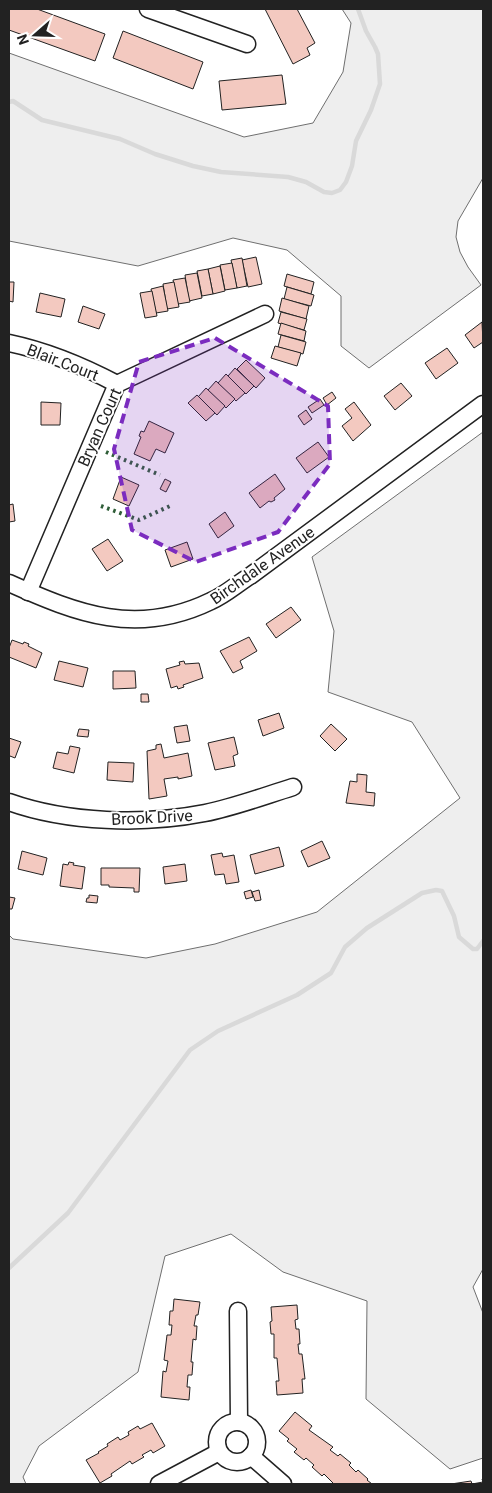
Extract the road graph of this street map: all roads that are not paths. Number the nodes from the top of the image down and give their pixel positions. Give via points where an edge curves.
1 (148, 9) edge
2 (247, 44) dead end
3 (265, 314) dead end
4 (9, 344) edge
5 (117, 384) junction
6 (483, 404) edge
7 (9, 583) edge
8 (28, 592) junction
9 (293, 787) dead end
10 (9, 802) edge
11 (238, 1311) dead end
12 (239, 1422) junction
13 (219, 1452) junction
14 (251, 1456) junction
15 (160, 1484) edge
16 (283, 1484) edge

1 - 2 street
3 - 5 street, Bryan Court
4 - 5 street, Blair Court via 90,370
5 - 8 street, Bryan Court
6 - 8 street, Birchdale Avenue via 250,576 200,606 151,619 122,620 73,610
7 - 8 street, Birchdale Avenue
9 - 10 street, Brook Drive via 204,813 138,820 102,820 58,814
11 - 12 street
12 - 13 street via 222,1428 216,1440
12 - 14 street via 254,1432 257,1445
13 - 14 street via 228,1461 235,1462
13 - 15 street
14 - 16 street

